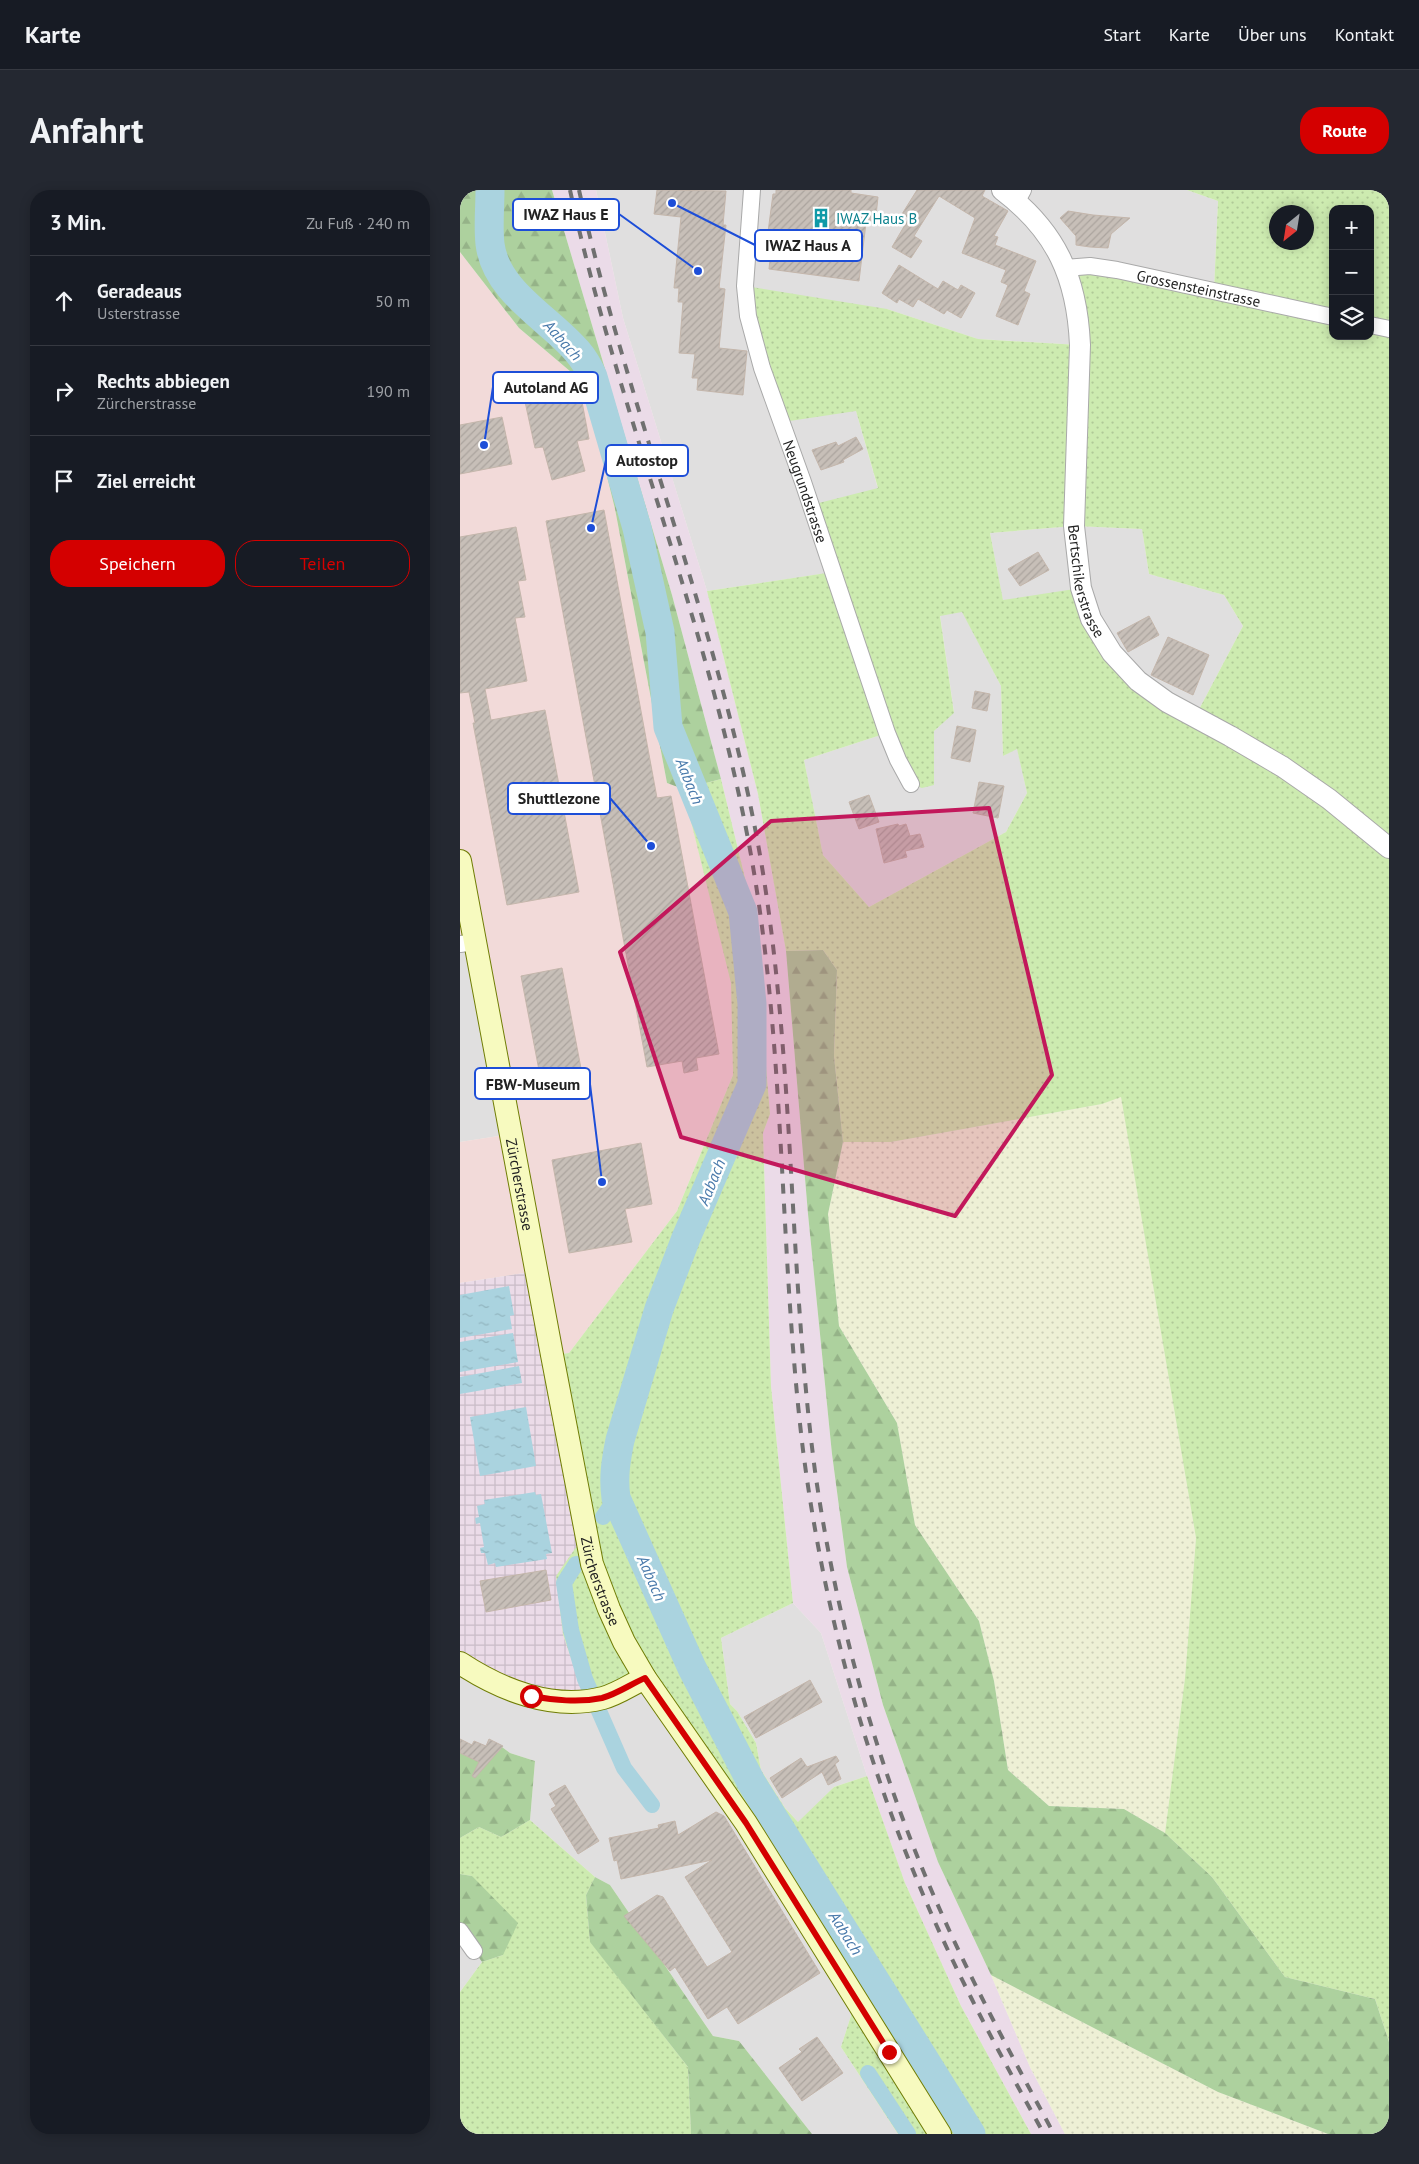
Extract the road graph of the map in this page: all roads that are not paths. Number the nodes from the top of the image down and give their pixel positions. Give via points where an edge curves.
1 (752, 190) edge
2 (1014, 194) edge
3 (1066, 268) junction
4 (1329, 316) edge
5 (1374, 326) edge
6 (1389, 328) edge
7 (911, 784) dead end
8 (1389, 848) edge
9 (460, 861) edge
10 (467, 943) edge
11 (460, 1663) edge
12 (645, 1678) junction
13 (460, 1931) edge
14 (474, 1951) dead end
15 (940, 2134) edge

1 - 7 street, Neugrundstrasse via 745,286 748,316 762,368 887,733
2 - 3 street, Bertschikerstrasse via 1045,231
3 - 4 street, Grossensteinstrasse via 1090,266 1117,270
3 - 8 street, Bertschikerstrasse via 1077,308 1080,345 1074,526 1081,588 1091,619 1112,653 1138,681 1168,702 1283,767 1329,799
5 - 6 street
9 - 10 main road, Zürcherstrasse
10 - 12 main road, Zürcherstrasse via 592,1564 624,1642
11 - 12 main road via 480,1676 521,1694 558,1700 594,1699
12 - 15 main road, Zürcherstrasse via 746,1823
13 - 14 street

